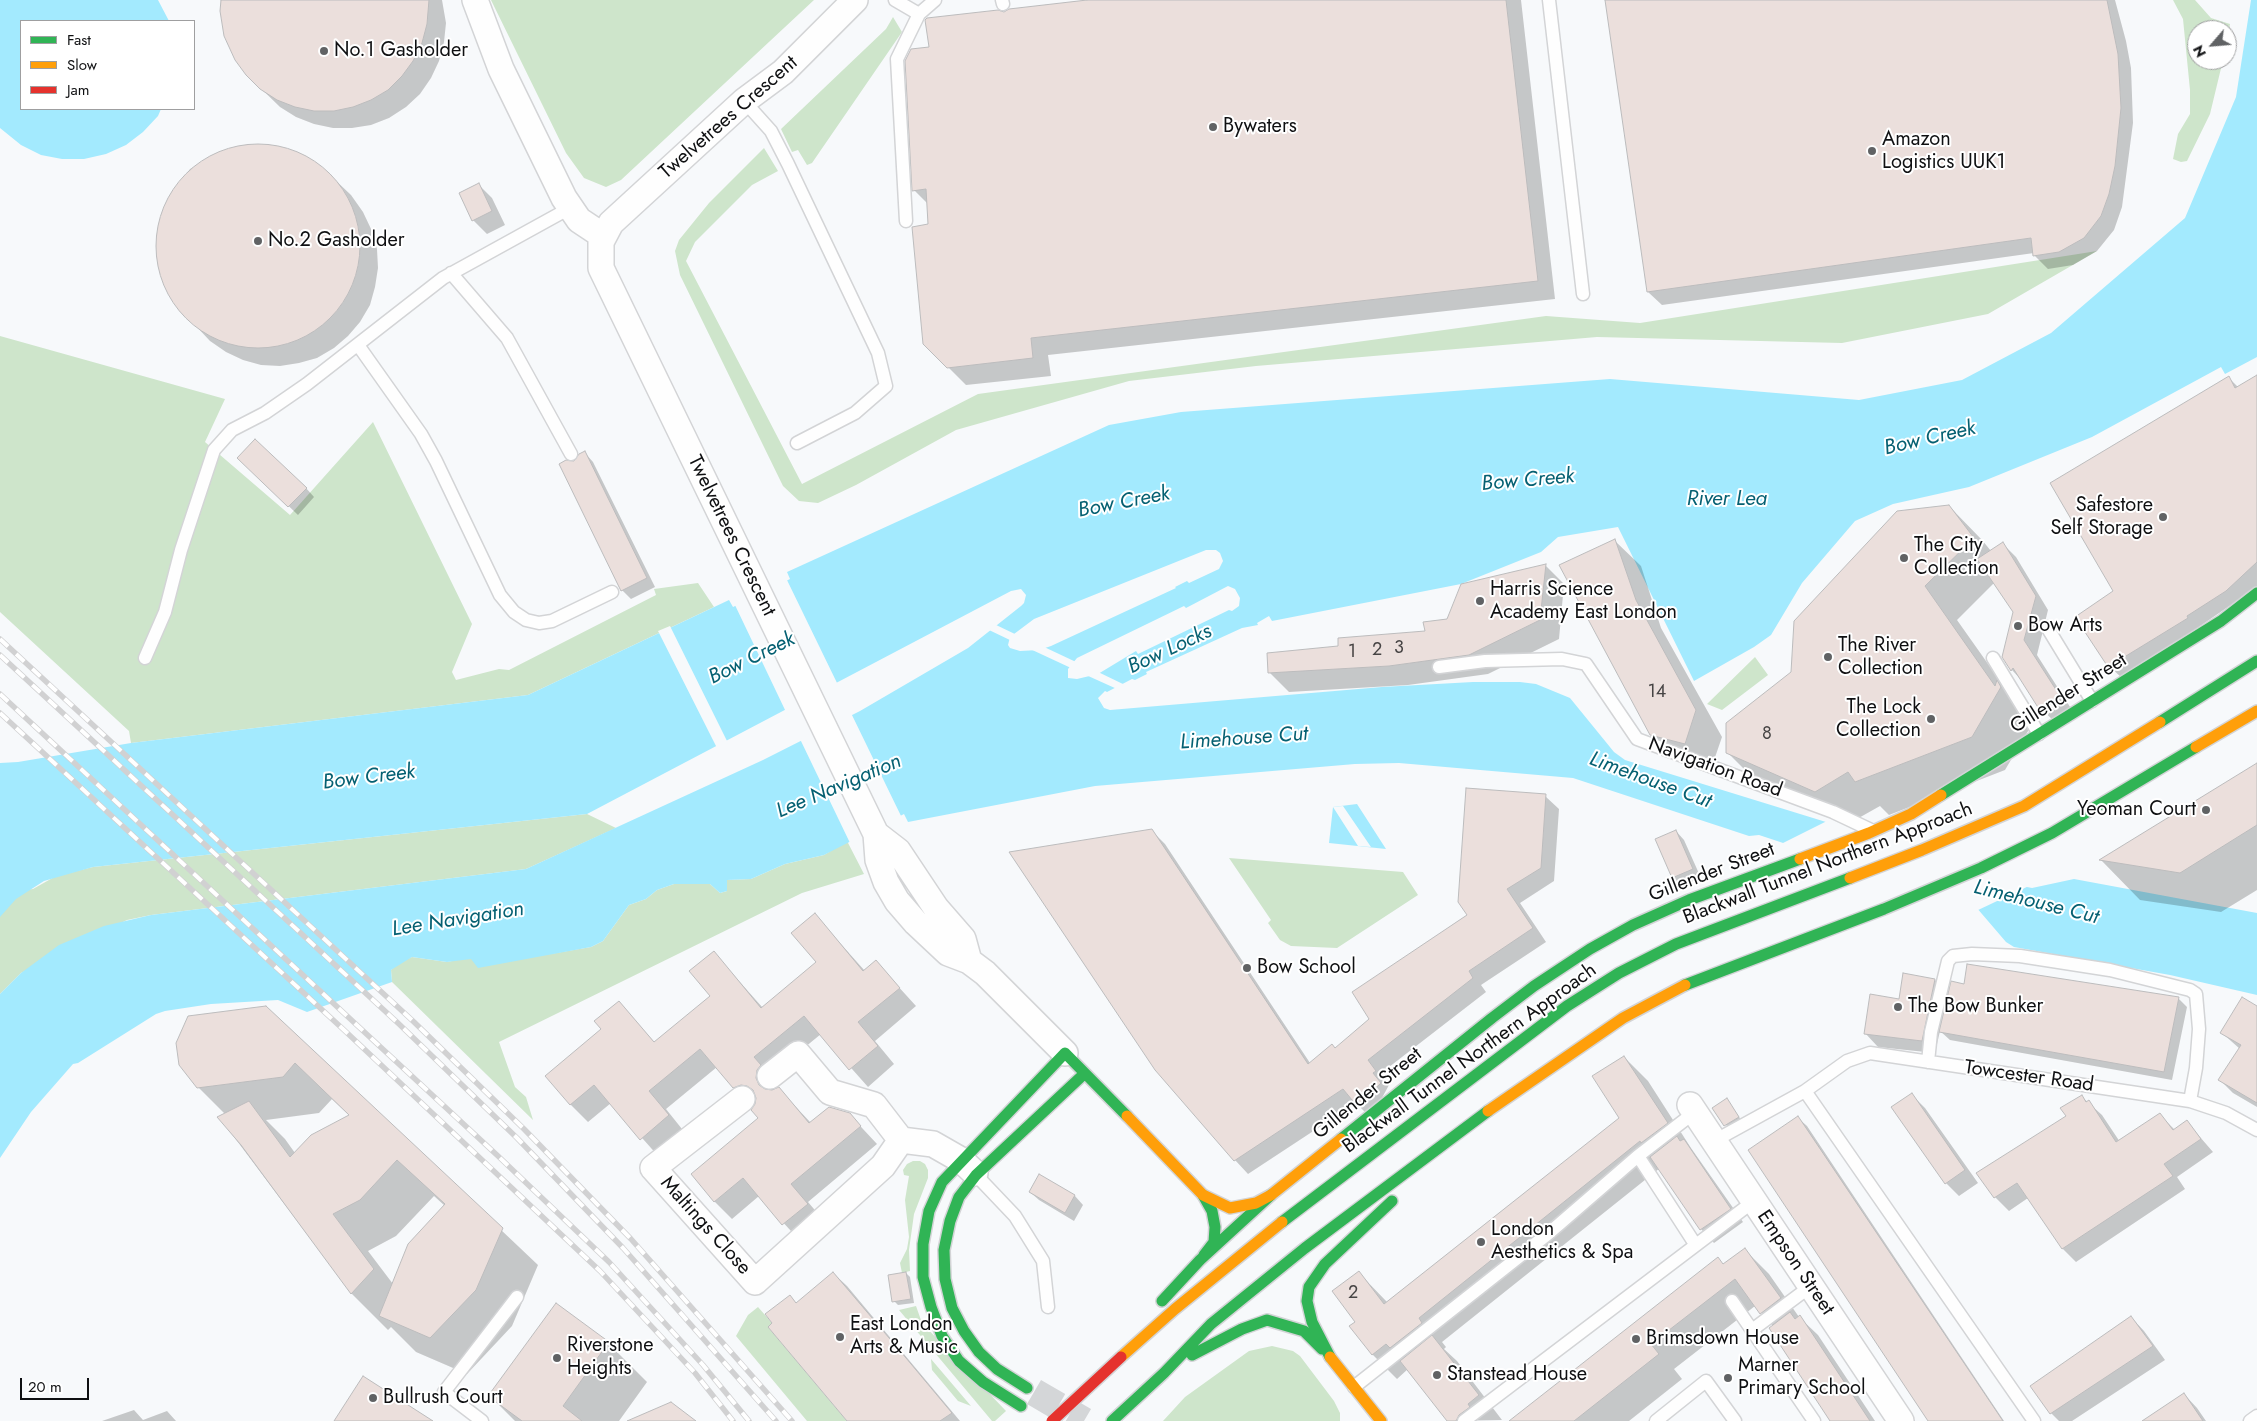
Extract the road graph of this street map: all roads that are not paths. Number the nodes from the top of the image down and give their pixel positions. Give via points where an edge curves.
1 (475, 0) edge
2 (855, 0) edge
3 (895, 0) edge
4 (935, 0) edge
5 (1549, 0) edge
6 (919, 14) junction
7 (744, 102) junction
8 (570, 208) junction
9 (906, 221) dead end
10 (603, 236) junction
11 (451, 273) junction
12 (1583, 294) dead end
13 (358, 345) junction
14 (797, 443) dead end
15 (571, 454) dead end
16 (612, 592) dead end
17 (2257, 593) edge
18 (2047, 627) dead end
19 (144, 658) dead end
20 (1993, 658) dead end
21 (2257, 662) edge
22 (1439, 667) dead end
23 (2092, 701) junction
24 (2257, 711) edge
25 (2038, 734) junction
26 (1871, 832) junction
27 (1065, 1053) junction
28 (1928, 1062) junction
29 (1084, 1074) junction
30 (770, 1076) dead end
31 (1805, 1091) junction
32 (742, 1098) dead end
33 (2190, 1101) junction
34 (1692, 1109) joint
35 (2257, 1130) edge
36 (1464, 1131) junction
37 (901, 1140) junction
38 (1714, 1141) junction
39 (1638, 1156) junction
40 (969, 1167) junction
41 (1203, 1195) junction
42 (1271, 1195) junction
43 (1754, 1201) junction
44 (1695, 1244) junction
45 (1200, 1260) junction
46 (1811, 1286) junction
47 (517, 1297) dead end
48 (1732, 1301) dead end
49 (1048, 1307) dead end
50 (1752, 1330) junction
51 (1121, 1357) junction
52 (1330, 1357) junction
53 (1164, 1373) junction
54 (1354, 1387) junction
55 (1034, 1392) tunnel mouth
56 (1021, 1406) dead end
57 (2257, 1416) edge
58 (482, 1421) edge
59 (1052, 1421) edge
60 (1112, 1421) edge
61 (1380, 1421) edge
62 (1464, 1421) edge
63 (1656, 1421) edge
64 (1735, 1421) edge
65 (1814, 1421) edge
66 (1901, 1421) edge
67 (2034, 1421) edge
68 (2250, 1421) edge

1 - 8 street via 501,69
2 - 7 street, Twelvetrees Crescent via 783,72
3 - 6 lane
4 - 6 lane
5 - 12 lane
6 - 9 lane via 897,59
7 - 10 street, Twelvetrees Crescent via 623,212
7 - 14 lane via 770,131 788,164 878,353 886,386 856,413
8 - 10 street via 579,220
8 - 11 lane
10 - 27 street, Twelvetrees Crescent via 599,255 604,277 888,856 886,882 916,923 948,953 970,960 985,973
11 - 13 lane
11 - 15 lane via 507,338
13 - 16 lane via 421,434 500,595 514,612 526,620 552,621
13 - 19 lane via 308,384 232,430 214,450 181,550 166,612
17 - 23 main road, Gillender Street via 2221,621
18 - 23 lane
20 - 25 lane
21 - 51 main road, Blackwall Tunnel Northern Approach via 2024,806 1922,850 1676,944 1619,973 1567,1006 1238,1256
22 - 26 lane, Navigation Road via 1485,661 1562,659 1586,664 1637,739 1834,812
23 - 25 main road, Gillender Street
24 - 36 main road via 2052,833 1981,868 1884,909 1734,964 1648,1004 1518,1090
25 - 26 main road, Gillender Street via 1911,814
26 - 42 main road, Gillender Street via 1689,900 1590,949 1492,1018
27 - 29 main road, Twelvetrees Crescent
27 - 40 main road
28 - 31 lane, Towcester Road via 1870,1053 1847,1061
28 - 33 lane, Towcester Road
28 - 33 lane via 1948,961 1953,956 1972,954 2020,956 2110,970 2196,994 2199,1029
29 - 40 main road
29 - 41 main road, Twelvetrees Crescent
30 - 37 street via 798,1054 830,1092 874,1105
31 - 38 lane, Towcester Road
31 - 67 lane
32 - 37 street, Maltings Close via 653,1168 755,1282 883,1166
33 - 35 lane, Towcester Road via 2226,1113
34 - 38 street, Empson Street
34 - 39 lane
36 - 52 main road via 1325,1264 1309,1287 1307,1301 1312,1322
36 - 53 main road via 1361,1205 1210,1324
37 - 40 street via 934,1144
38 - 43 street, Empson Street
39 - 44 lane
39 - 54 lane via 1549,1233
40 - 49 lane via 1015,1216 1043,1261
40 - 55 main road via 950,1221 944,1250 945,1279 952,1308 979,1352 997,1369
40 - 56 main road via 942,1182 929,1211 923,1244 923,1277 942,1336 959,1361 983,1382
41 - 42 main road, Gillender Street via 1230,1208 1256,1203
41 - 45 main road via 1212,1211 1215,1227 1214,1242
42 - 45 main road
43 - 44 lane
43 - 46 street, Empson Street
44 - 62 lane
45 - 51 main road via 1149,1316
46 - 50 lane
46 - 66 street, Empson Street
47 - 58 lane via 444,1392
48 - 50 lane
50 - 65 lane
51 - 59 main road, Blackwall Tunnel Northern Approach, bridge
52 - 53 main road via 1304,1331 1267,1320 1206,1346
52 - 54 main road
53 - 60 main road
54 - 61 main road
57 - 68 lane
63 - 64 lane via 1706,1381

